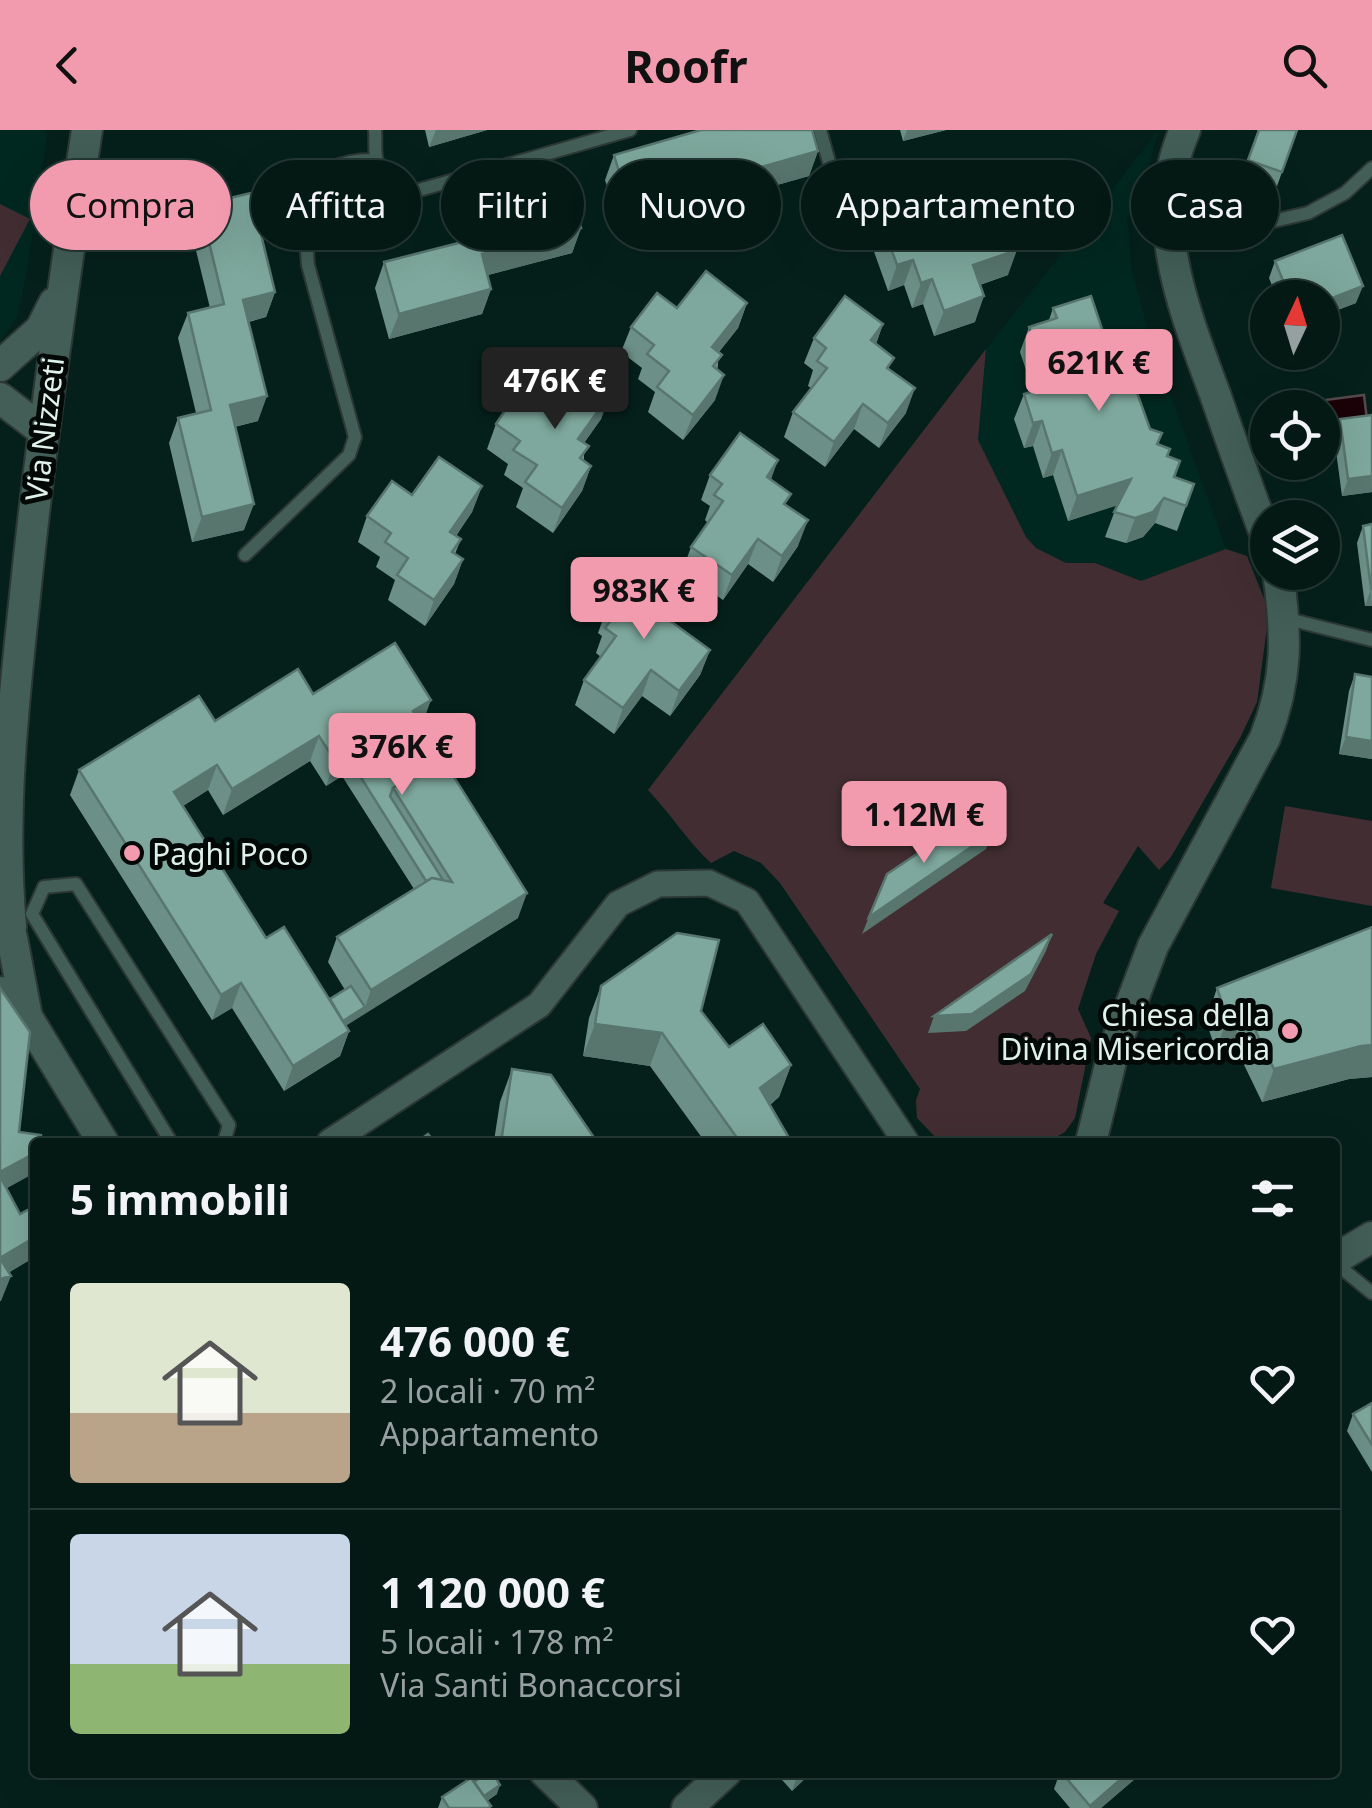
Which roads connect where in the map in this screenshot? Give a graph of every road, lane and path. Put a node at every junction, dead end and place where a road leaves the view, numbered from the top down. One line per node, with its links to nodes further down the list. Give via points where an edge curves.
1 (87, 130): 14 (street, Via Nizzeti)
2 (375, 130): 6 (lane)
3 (630, 130): 10 (lane)
4 (820, 130): 7 (lane)
5 (1184, 130): 8 (street)
6 (376, 160)
7 (828, 160)
8 (1176, 160)
9 (1372, 168): 11 (lane, via 1345,193)
10 (421, 189)
11 (1279, 220)
12 (308, 250): 19 (lane, via 355,437 349,456)
13 (1171, 250): 18 (street, via 1175,279)
14 (62, 287): 15 (street, via 41,329); 17 (street, Via Nizzeti)
15 (0, 366)
16 (0, 398): 17 (street)
17 (42, 430): 23 (street, Via Nizzeti)
18 (1253, 500)
19 (244, 555)
20 (1280, 590): 21 (street)
21 (1284, 618): 22 (lane); 34 (street, via 1280,702 1153,946 1114,1049)
22 (1372, 640)
23 (9, 664): 24 (street, Via Nizzeti)
24 (10, 729): 25 (street); 26 (street)
25 (0, 770)
26 (6, 935): 28 (street)
27 (0, 992): 28 (street)
28 (27, 1017): 29 (street)
29 (101, 1138)
30 (169, 1138): 31 (lane, via 32,914 44,886 76,884 229,1125)
31 (225, 1138)
32 (336, 1138): 33 (street, via 539,1005 618,904 658,884 709,882 747,901)
33 (903, 1138)
34 (1092, 1138)
35 (1372, 1237): 36 (street)
36 (1340, 1258)
37 (1340, 1265): 38 (lane)
38 (1372, 1294)
39 (551, 1778): 41 (street)
40 (720, 1778): 42 (street)
41 (582, 1808)
42 (688, 1808)

